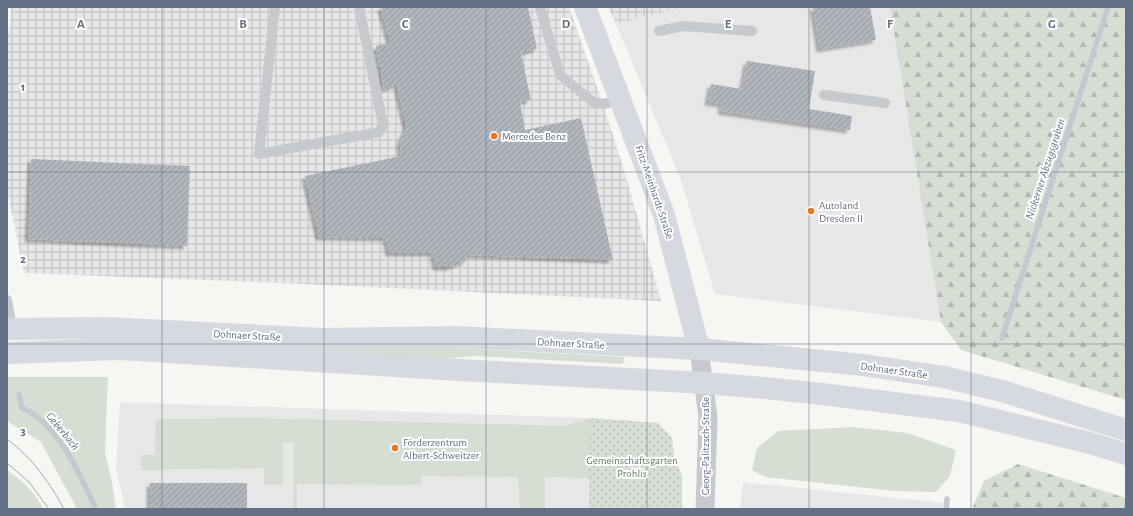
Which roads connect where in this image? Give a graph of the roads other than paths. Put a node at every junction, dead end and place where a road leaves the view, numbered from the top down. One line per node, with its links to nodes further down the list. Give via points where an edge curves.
1 (275, 7): 2 (lane, via 259,154 379,132 383,125)
2 (359, 7)
3 (540, 7): 8 (lane, via 560,75 592,102 603,104)
4 (585, 7): 8 (main road, Fritz-Meinhardt-Straße)
5 (659, 31): 6 (lane, via 683,26)
6 (752, 31)
7 (824, 95): 9 (lane)
8 (622, 100): 12 (main road, Fritz-Meinhardt-Straße, via 664,214)
9 (886, 103)
10 (7, 300): 11 (lane)
11 (11, 329): 12 (main road, Dohnaer Straße, via 106,328 323,339 455,337)
12 (699, 349): 14 (street, Fritz-Meinhardt-Straße); 15 (main road, Dohnaer Straße, via 863,365 944,377 1002,391)
13 (7, 353): 14 (main road, Dohnaer Straße, via 120,349)
14 (705, 383): 16 (main road, Dohnaer Straße, via 958,411); 17 (street, Georg-Palitzsch-Straße, via 708,422)
15 (1126, 430)
16 (1126, 454)
17 (705, 509)

